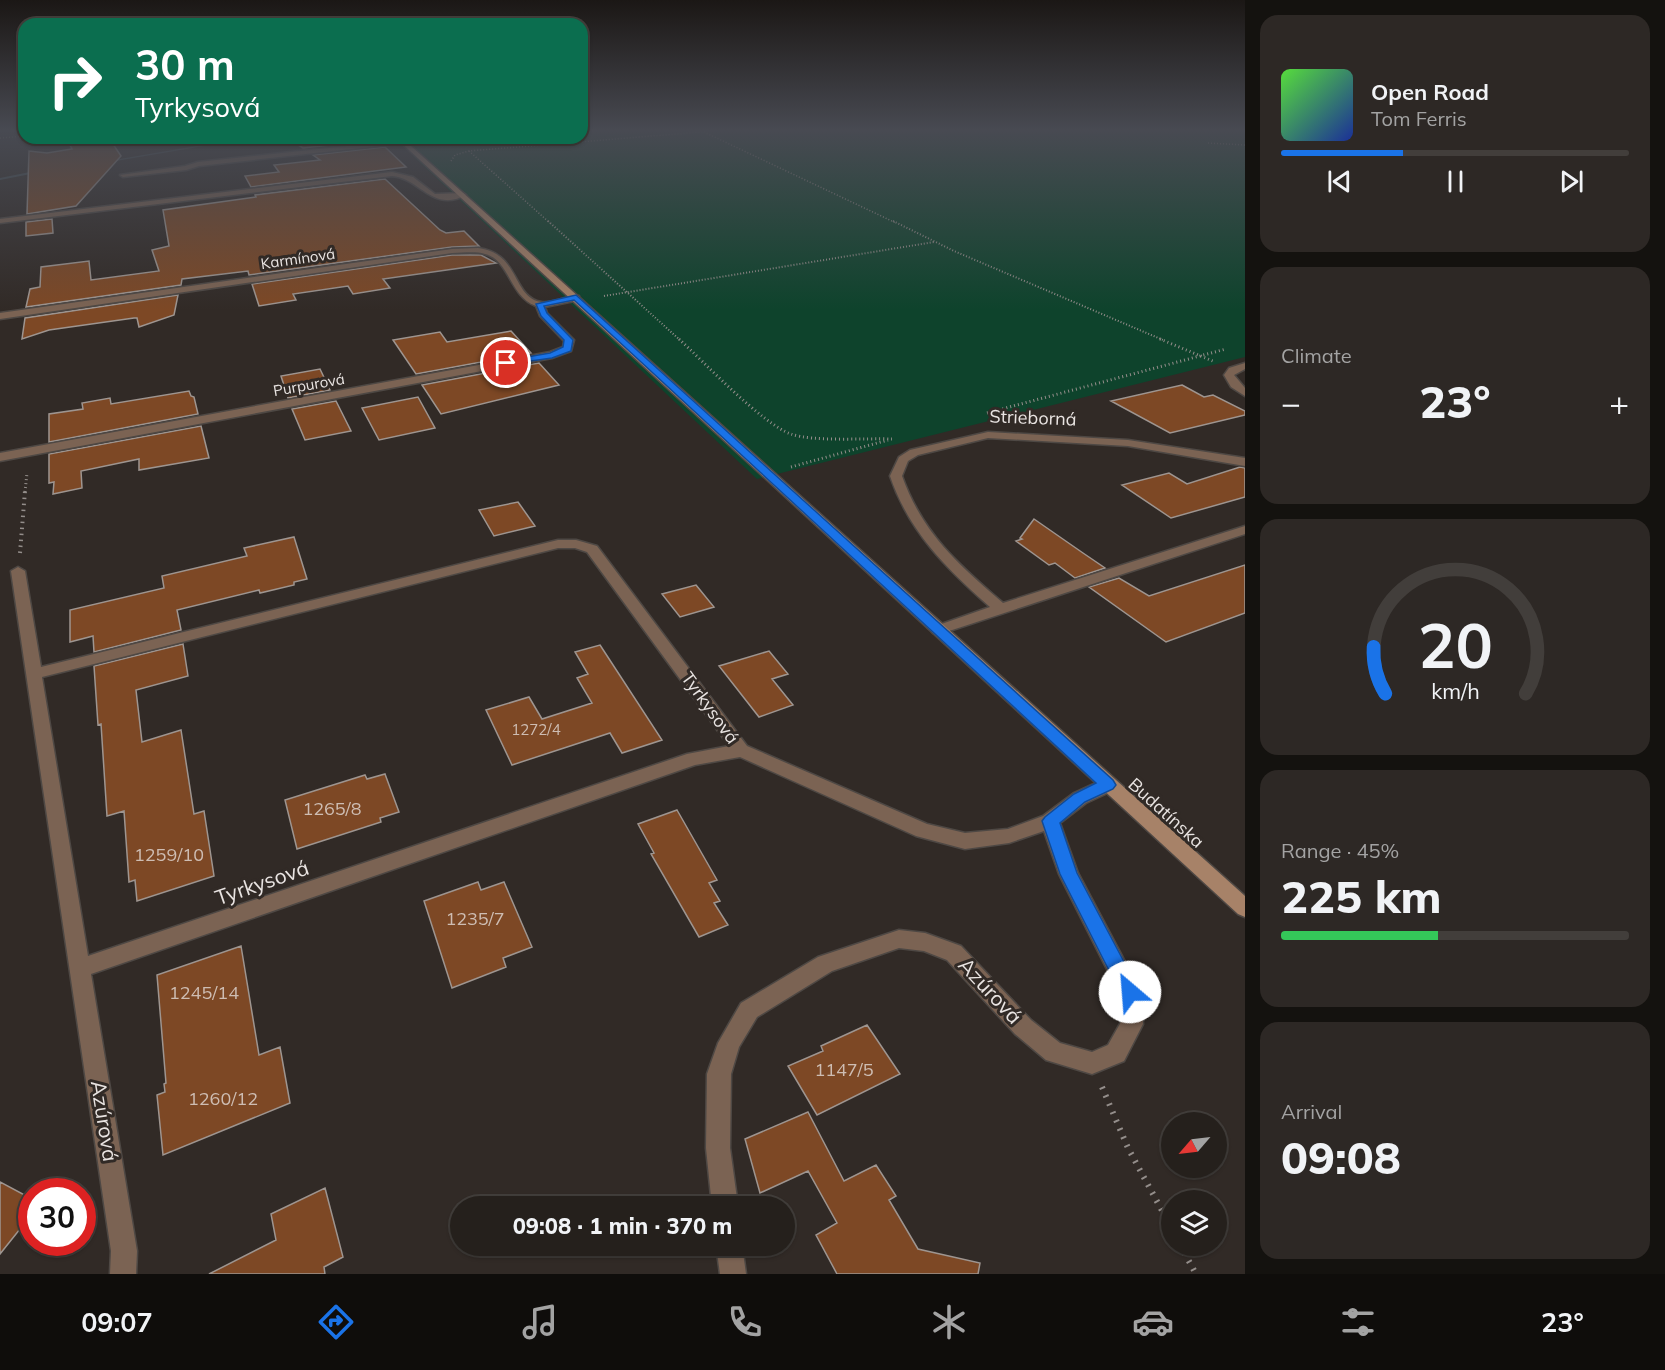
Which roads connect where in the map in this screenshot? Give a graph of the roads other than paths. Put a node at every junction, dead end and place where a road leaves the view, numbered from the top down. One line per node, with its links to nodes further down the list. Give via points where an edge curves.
1 (255, 190): 5 (street)
2 (425, 190): 4 (street, via 436,196)
3 (458, 190): 4 (street, Budatínska)
4 (463, 195): 6 (street, Budatínska)
5 (0, 221)
6 (577, 299): 7 (street); 16 (street, Budatínska)
7 (540, 304): 8 (street, Karmínová, via 521,295 501,260 493,254 469,250); 11 (street, Purpurová, via 543,314 569,340 568,349)
8 (0, 316)
9 (1245, 366): 10 (street, via 1233,369 1229,375)
10 (1245, 393)
11 (0, 457)
12 (1245, 462): 15 (street, Strieborná, via 1128,443 1006,435 973,437 914,452 903,459 896,476 903,500 925,535 951,565)
13 (1245, 530): 15 (street)
14 (18, 571): 17 (street)
15 (1000, 608): 16 (street)
16 (938, 630): 19 (street, Budatínska)
17 (34, 674): 18 (street, Tyrkysová, via 558,544 576,544 592,549); 22 (street)
18 (741, 750): 20 (street, Tyrkysová, via 922,831 965,841 1009,836); 22 (street, Tyrkysová, via 693,759)
19 (1108, 785): 20 (street, Tyrkysová, via 1080,798); 21 (street, Budatínska)
20 (1050, 821): 23 (street, Azúrová, via 1069,874 1130,992 1132,1024 1116,1053 1092,1063 1054,1052 1023,1027 954,952 925,942 899,939 825,964 749,1010 729,1043 718,1074 718,1148)
21 (1245, 908)
22 (81, 968): 25 (street, Azúrová, via 124,1251)
23 (724, 1196)
24 (731, 1256): 26 (street)
25 (123, 1274)
26 (733, 1274)

